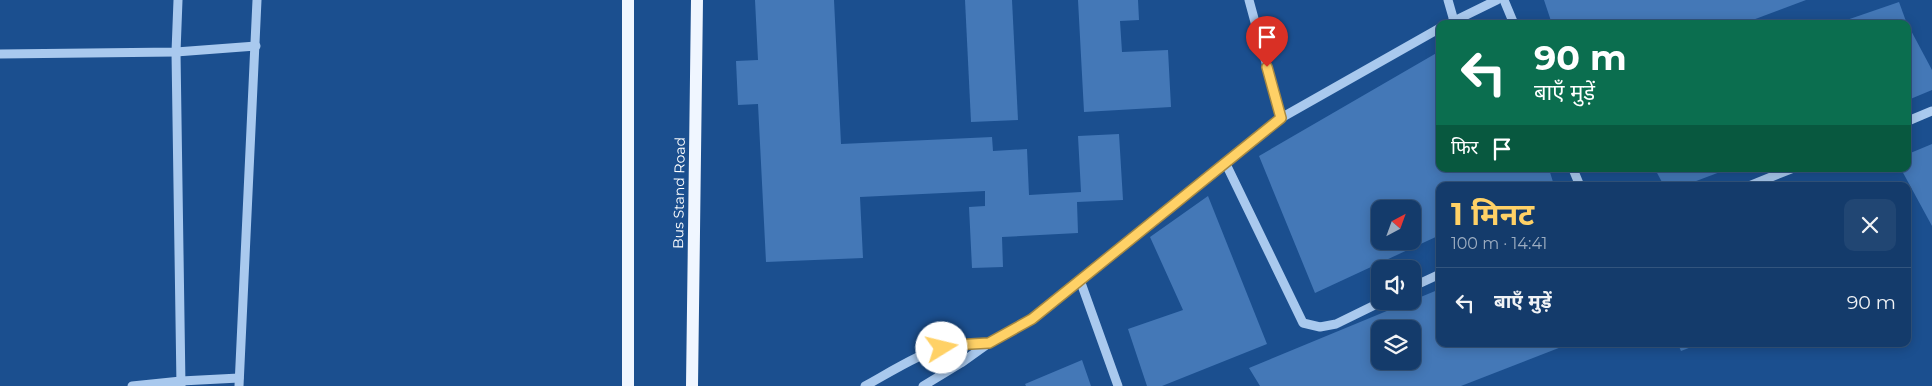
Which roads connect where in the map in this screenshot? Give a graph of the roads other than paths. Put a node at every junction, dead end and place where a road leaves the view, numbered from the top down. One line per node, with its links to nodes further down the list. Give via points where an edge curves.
1 (178, 0): 14 (street)
2 (257, 0): 13 (street)
3 (628, 0): 30 (main road)
4 (697, 0): 31 (main road, Bus Stand Road)
5 (1249, 0): 17 (street)
6 (1448, 0): 9 (street)
7 (1497, 0): 10 (street)
8 (1504, 0): 11 (street)
9 (1451, 20)
10 (1455, 20)
11 (1512, 20)
12 (1436, 30): 17 (street)
13 (256, 46): 14 (street); 27 (street)
14 (176, 52): 15 (street); 28 (street)
15 (0, 54)
16 (1932, 110): 18 (street)
17 (1281, 118): 19 (street)
18 (1911, 120)
19 (1225, 162): 23 (street); 25 (street, via 1303,323 1320,327 1336,324)
20 (1784, 172): 21 (street)
21 (1759, 182)
22 (1436, 276): 24 (street)
23 (1080, 280): 26 (street, via 1032,319); 34 (street)
24 (1421, 283)
25 (1371, 307)
26 (989, 343): 32 (street, via 942,348); 33 (street)
27 (239, 382): 28 (street)
28 (181, 384): 29 (street)
29 (132, 386)
30 (628, 386)
31 (692, 386)
32 (865, 386)
33 (923, 386)
34 (1118, 386)

